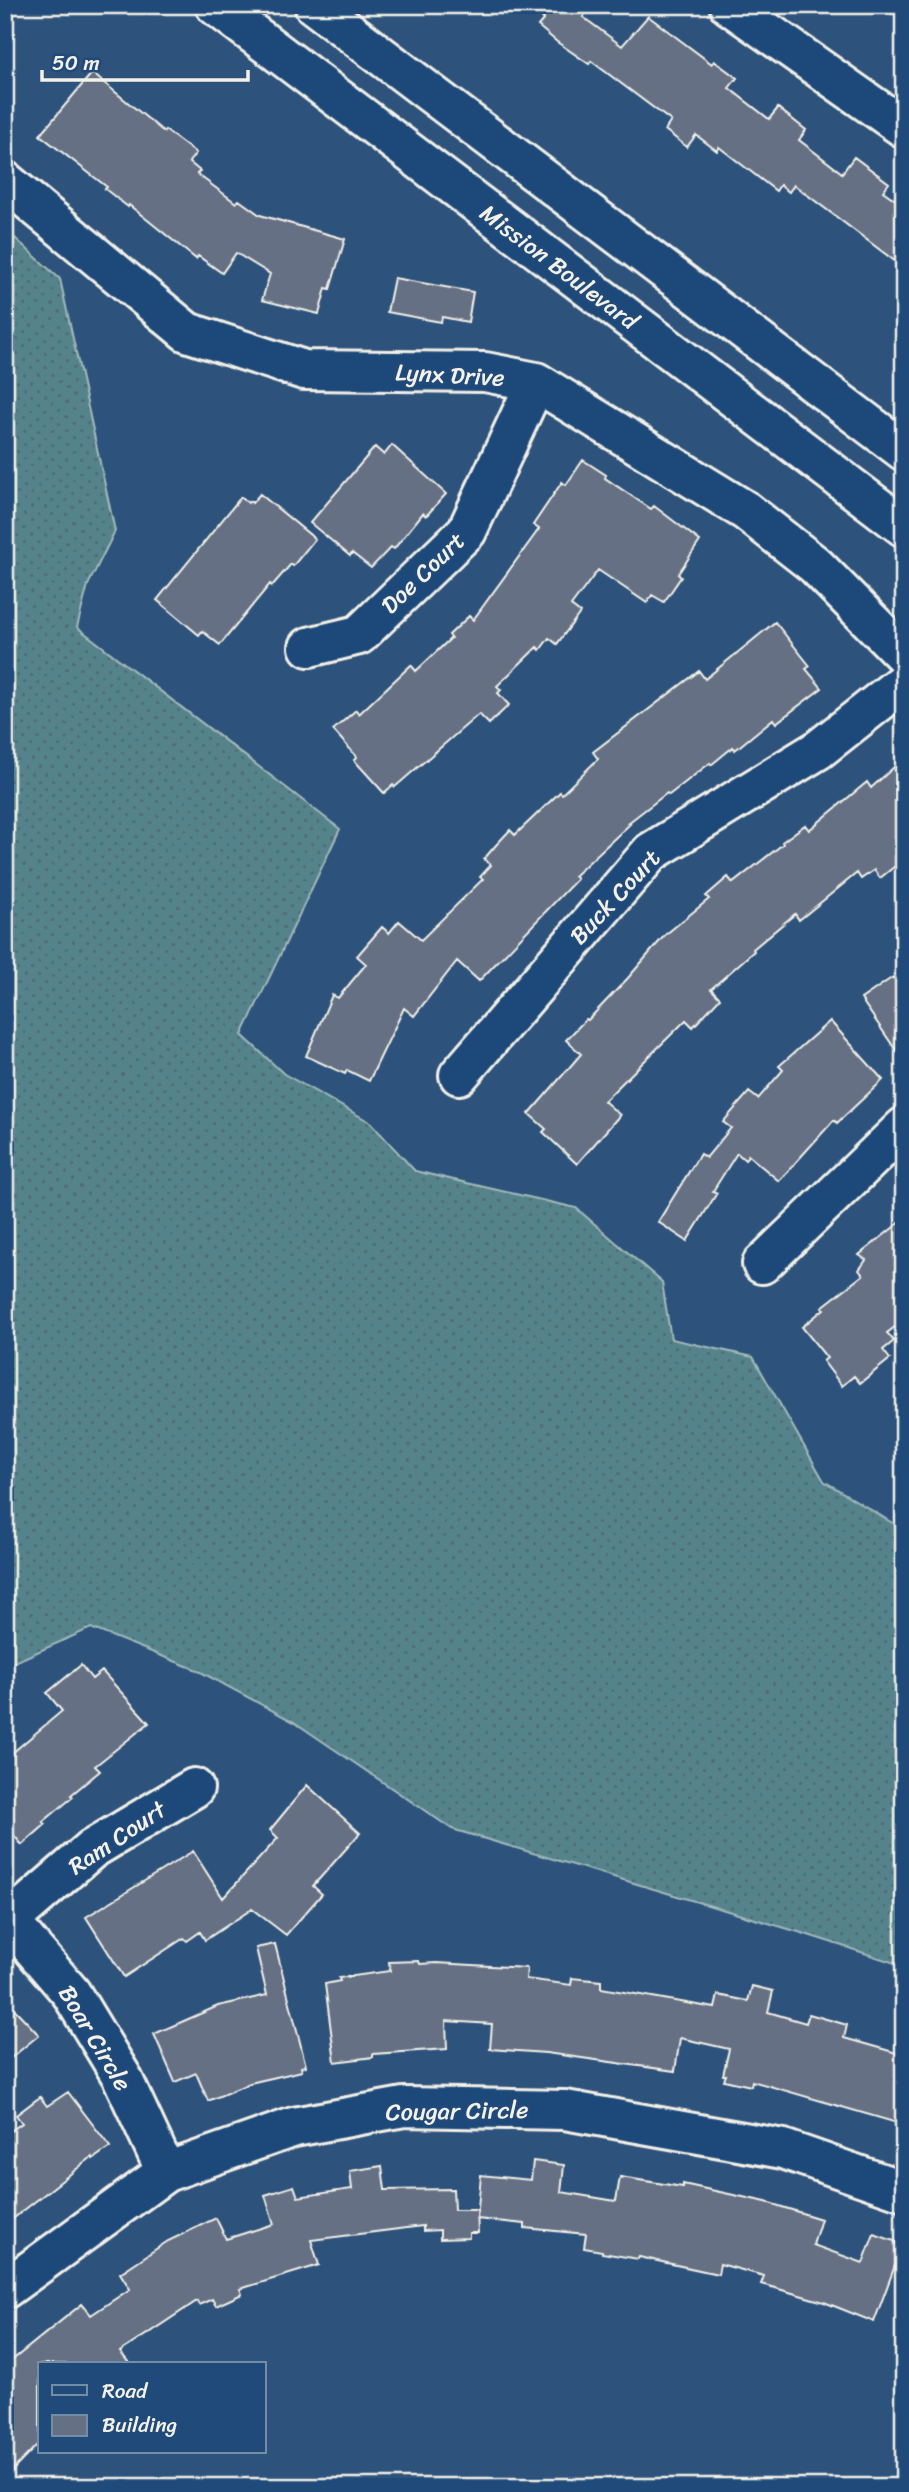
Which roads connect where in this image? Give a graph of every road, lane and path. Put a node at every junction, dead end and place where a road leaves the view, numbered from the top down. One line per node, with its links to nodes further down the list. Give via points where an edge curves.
1 (215, 5): 8 (street, Mission Boulevard)
2 (314, 5): 7 (street)
3 (729, 5): 4 (street)
4 (904, 128)
5 (5, 181): 6 (street, Lynx Drive, via 187,332 303,370 485,372)
6 (536, 382): 9 (street, Doe Court, via 467,531 359,635); 10 (street, Lynx Drive, via 746,511 815,565)
7 (904, 451)
8 (904, 527)
9 (309, 648)
10 (904, 655)
11 (904, 682): 12 (street, Buck Court, via 818,750 651,852)
12 (459, 1074)
13 (904, 1127): 14 (street)
14 (762, 1264)
15 (194, 1788): 16 (street, Ram Court, via 92,1849)
16 (8, 1918): 17 (street, Boar Circle, via 71,1993 122,2077)
17 (166, 2172): 18 (street, Cougar Circle, via 294,2127 404,2107 565,2110 783,2149); 19 (street, Cougar Circle)
18 (904, 2192)
19 (5, 2289)

